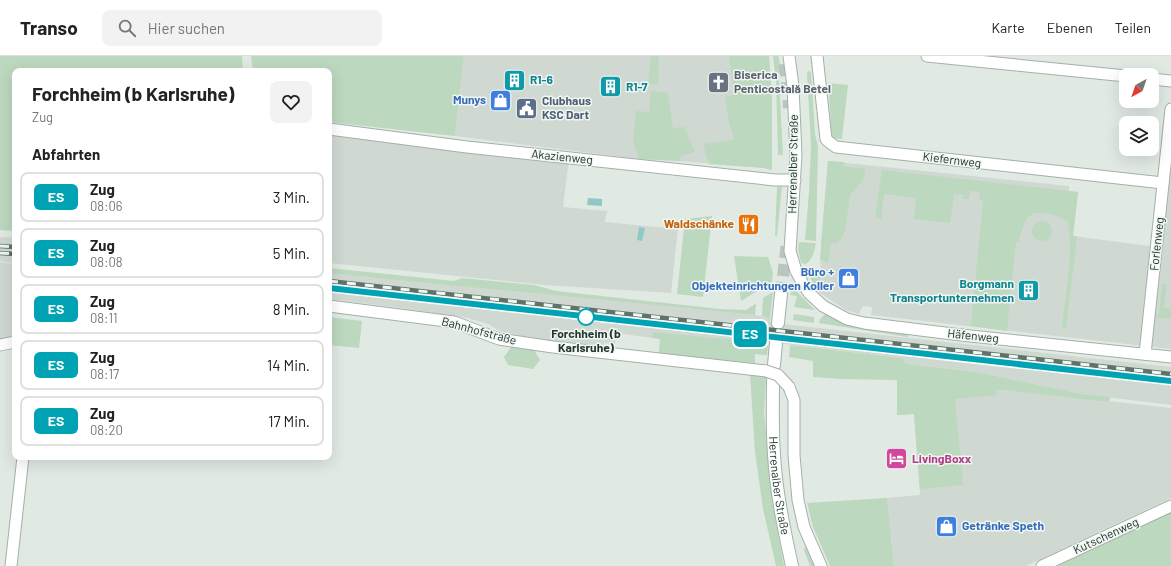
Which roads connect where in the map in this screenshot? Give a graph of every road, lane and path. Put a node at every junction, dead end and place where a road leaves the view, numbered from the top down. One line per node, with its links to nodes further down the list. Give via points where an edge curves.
1 (789, 56): 9 (street, Herrenalber Straße, via 796,155)
2 (817, 56): 10 (street, Kiefernweg, via 826,139 836,146)
3 (927, 56): 4 (street)
4 (1119, 75)
5 (1159, 80): 6 (street)
6 (1171, 81)
7 (1171, 109): 10 (street, Forlenweg)
8 (332, 129): 9 (street, Akazienweg, via 467,147)
9 (794, 180): 11 (street, Herrenalber Straße, via 790,251)
10 (1163, 184): 18 (street, Forlenweg)
11 (796, 271): 18 (street, Häfenweg, via 808,293 823,306 847,319 953,334)
12 (781, 294): 14 (main road)
13 (332, 306): 20 (street, Bahnhofstraße, via 454,322 499,338 553,347)
14 (778, 323)
15 (12, 343): 17 (street)
16 (776, 343): 20 (main road, Herrenalber Straße)
17 (0, 345)
18 (1145, 354): 19 (street, Häfenweg)
19 (1171, 357)
20 (771, 372): 21 (street, Bahnhofstraße, bridge); 25 (main road, Herrenalber Straße, via 774,454)
21 (789, 386): 26 (street, Herrenalber Straße, via 794,400 794,455 798,500 804,527)
22 (23, 460): 24 (street)
23 (1171, 506): 27 (street, Kutschenweg)
24 (11, 566)
25 (792, 566)
26 (822, 566)
27 (1042, 566)

